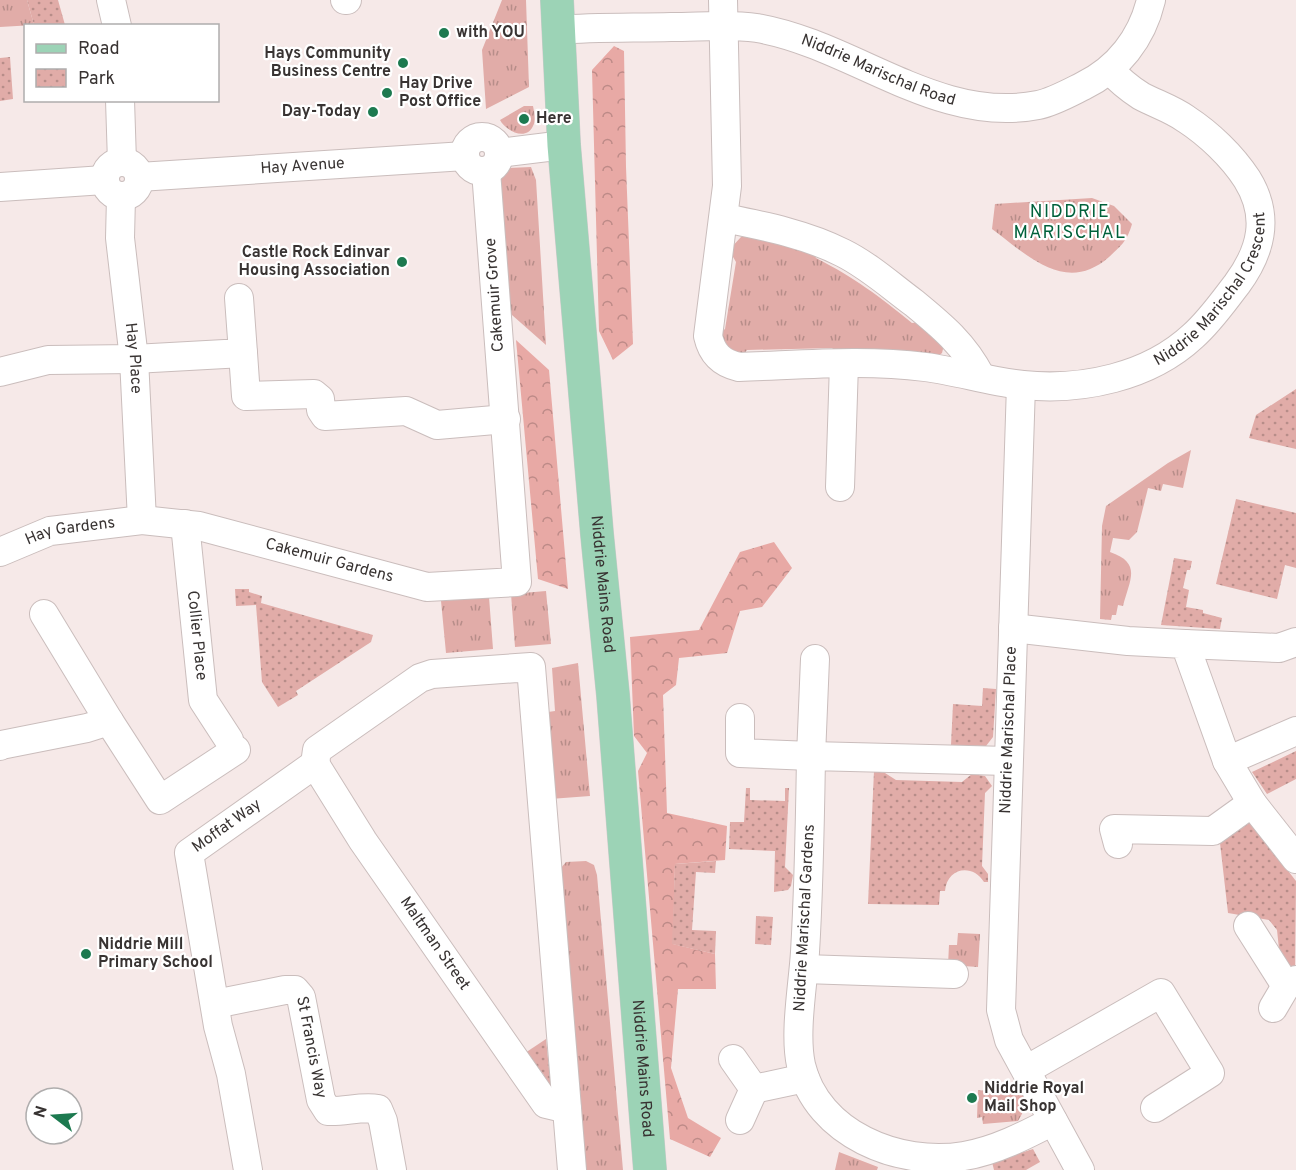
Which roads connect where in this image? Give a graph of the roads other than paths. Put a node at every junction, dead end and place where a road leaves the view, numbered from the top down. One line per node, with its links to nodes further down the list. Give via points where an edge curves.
1 (1151, 0): 4 (street, Niddrie Marischal Road, via 1140,30)
2 (722, 13): 3 (street, Niddrie Marischal Road); 4 (street, Niddrie Marischal Road, via 756,28 810,43 937,96 986,108 1040,105); 10 (street, Niddrie Marischal Crescent, via 727,154)
3 (558, 15): 6 (main road, Niddrie Mains Road)
4 (1110, 70): 17 (street, Niddrie Marischal Crescent, via 1141,96 1187,119 1232,159 1258,198 1261,235 1240,280 1193,337 1173,351 1113,380 1054,387)
5 (120, 102): 8 (street, Hay Place)
6 (564, 145): 7 (street, Hay Avenue); 56 (main road, Niddrie Mains Road)
7 (483, 160): 8 (street, Hay Avenue); 18 (street, Cakemuir Grove)
8 (121, 179): 9 (street, Hay Avenue); 13 (street, Hay Place, via 120,238)
9 (0, 187)
10 (724, 218): 14 (street, Niddrie Marischal Crescent, via 708,326 715,354 739,367); 16 (street, via 817,242 867,267 941,324 971,357)
11 (239, 298): 12 (street)
12 (243, 352): 13 (street); 18 (street, via 246,396 314,394 320,399 325,416 406,411 437,425)
13 (134, 359): 15 (street, via 48,360); 20 (street, Hay Place)
14 (844, 364): 16 (street, Niddrie Marischal Crescent, via 884,363); 19 (street)
15 (0, 372)
16 (981, 377): 17 (street, Niddrie Marischal Crescent)
17 (1021, 385): 25 (street, Niddrie Marischal Place)
18 (506, 419): 23 (street, Cakemuir Grove)
19 (839, 487)
20 (142, 520): 21 (street, Cakemuir Gardens); 22 (street, Hay Gardens, via 50,531)
21 (185, 524): 23 (street, Cakemuir Gardens, via 427,587); 30 (street, Collier Place, via 202,700 232,745 160,800)
22 (0, 552)
23 (517, 582)
24 (44, 614): 30 (street, Collier Place)
25 (1013, 628): 27 (street); 34 (street, Niddrie Marischal Place)
26 (1296, 642): 27 (street, via 1279,648)
27 (1185, 644): 35 (street)
28 (815, 659): 33 (street, Niddrie Marischal Gardens)
29 (740, 718): 33 (street, via 740,753)
30 (109, 721): 32 (street)
31 (1296, 731): 35 (street)
32 (0, 746)
33 (812, 756): 34 (street); 41 (street, Niddrie Marischal Gardens)
34 (1008, 761): 46 (street, Niddrie Marischal Place, via 1001,1010 1009,1040)
35 (1227, 761): 37 (street)
36 (315, 764): 44 (street, Moffat Way, via 189,853); 50 (street, Maltman Street, via 363,841 546,1104); 50 (street, Moffat Way, via 317,750 420,678 531,667)
37 (1252, 803): 38 (street, via 1214,831 1114,829); 39 (street)
38 (1118, 844)
39 (1296, 859)
40 (1248, 926): 43 (street)
41 (804, 969): 42 (street); 47 (street, Niddrie Marischal Gardens, via 799,1053)
42 (954, 974)
43 (1285, 991)
44 (215, 1004): 53 (street, Moffat Way); 54 (street, St Francis Way, via 295,990 301,997 321,1100 328,1111 365,1106 378,1109)
45 (733, 1059): 48 (street)
46 (1026, 1070): 49 (street, via 1161,993 1210,1073); 52 (street, Niddrie Marischal Place)
47 (805, 1078): 48 (street); 52 (street, Niddrie Marischal Gardens, via 818,1103 844,1129 872,1144 927,1158 965,1156)
48 (754, 1089): 51 (street)
49 (1155, 1108)
50 (567, 1109): 55 (street)
51 (740, 1120)
52 (1053, 1121): 57 (street, Niddrie Marischal Place)
53 (248, 1170)
54 (392, 1170)
55 (572, 1170)
56 (650, 1170)
57 (1080, 1170)

